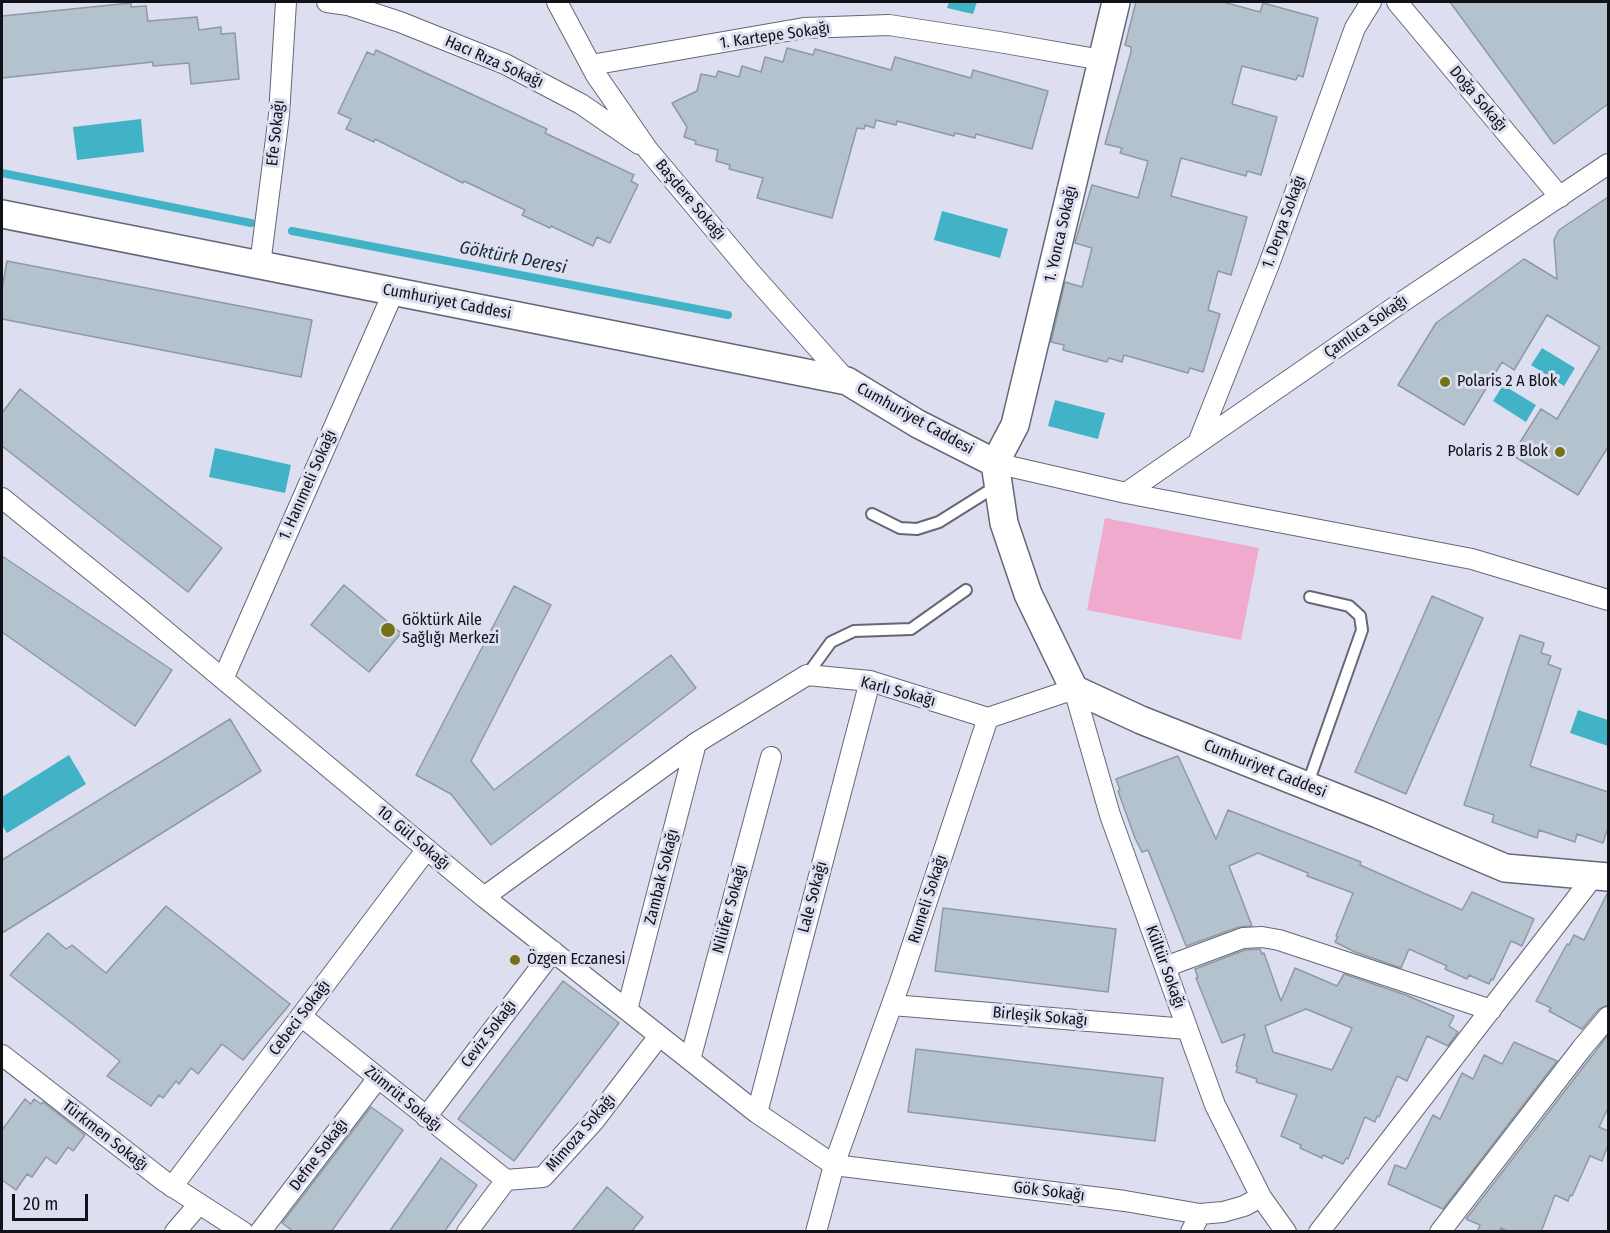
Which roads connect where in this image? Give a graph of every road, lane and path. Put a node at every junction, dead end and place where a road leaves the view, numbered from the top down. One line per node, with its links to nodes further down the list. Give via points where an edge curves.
1 (286, 2): 13 (street, Efe Sokağı, via 279,115)
2 (327, 2): 9 (street, Hacı Rıza Sokağı, via 400,22 505,64 582,104)
3 (558, 2): 8 (street, Başdere Sokağı)
4 (1116, 2): 7 (main road, 1. Yonca Sokağı)
5 (1371, 2): 16 (street, 1. Derya Sokağı, via 1355,28 1268,267)
6 (1397, 2): 11 (street, Doğa Sokağı)
7 (1102, 60): 8 (street, 1. Kartepe Sokağı, via 889,25 804,28); 17 (main road, 1. Yonca Sokağı, via 1015,424)
8 (591, 65): 9 (street, Başdere Sokağı)
9 (648, 150): 15 (street, Başdere Sokağı)
10 (1608, 164): 11 (street, Çamlıca Sokağı)
11 (1560, 197): 16 (street, Çamlıca Sokağı)
12 (2, 214): 13 (main road, Cumhuriyet Caddesi)
13 (260, 265): 14 (main road, Cumhuriyet Caddesi)
14 (394, 291): 15 (main road, Cumhuriyet Caddesi); 25 (street, 1. Hanımeli Sokağı)
15 (847, 381): 17 (main road, Cumhuriyet Caddesi)
16 (1198, 443): 18 (street, Çamlıca Sokağı)
17 (997, 474): 18 (street); 20 (lane, via 939,522 917,529 900,528); 27 (main road, via 1004,523 1028,594)
18 (1126, 493): 23 (street, via 1472,559)
19 (2, 498): 25 (street, 10. Gül Sokağı)
20 (872, 514)
21 (966, 590): 24 (lane, via 911,629 854,631 831,642)
22 (1310, 597): 31 (lane, via 1349,606 1360,616 1362,630)
23 (1608, 600)
24 (807, 675): 26 (street, Karlı Sokağı); 29 (street)
25 (223, 679): 32 (street, 10. Gül Sokağı)
26 (870, 681): 28 (street, Karlı Sokağı); 47 (street, Lale Sokağı)
27 (1074, 689): 28 (street); 31 (main road, Cumhuriyet Caddesi); 36 (street, Kültür Sokağı, via 1110,815)
28 (988, 718): 37 (street, Rumeli Sokağı)
29 (696, 743): 34 (street); 38 (street, Zambak Sokağı)
30 (771, 757): 45 (street, Nilüfer Sokağı)
31 (1307, 786): 33 (main road, Cumhuriyet Caddesi, via 1505,868)
32 (427, 849): 34 (street, 10. Gül Sokağı); 40 (street, Cebeci Sokağı)
33 (1601, 877): 39 (street)
34 (484, 897): 35 (street, 10. Gül Sokağı)
35 (552, 951): 38 (street, 10. Gül Sokağı); 48 (street, Ceviz Sokağı)
36 (1165, 967): 39 (street, via 1243,939 1262,937); 42 (street, Kültür Sokağı)
37 (892, 1005): 42 (street, Birleşik Sokağı); 49 (street, Rumeli Sokağı)
38 (627, 1010): 43 (street, 10. Gül Sokağı)
39 (1491, 1010): 61 (street)
40 (301, 1016): 46 (street, Zümrüt Sokağı); 51 (street, Cebeci Sokağı)
41 (1608, 1017): 62 (street)
42 (1188, 1029): 52 (street, Kültür Sokağı, via 1215,1105)
43 (659, 1036): 45 (street, 10. Gül Sokağı); 50 (street, Mimoza Sokağı, via 594,1121 543,1177)
44 (2, 1055): 51 (street, Türkmen Sokağı)
45 (690, 1060): 47 (street, 10. Gül Sokağı)
46 (378, 1078): 48 (street, Zümrüt Sokağı); 57 (street, Defne Sokağı)
47 (757, 1113): 49 (street, 10. Gül Sokağı)
48 (426, 1117): 50 (street, Zümrüt Sokağı)
49 (834, 1165): 54 (street, Gök Sokağı, via 1125,1201); 59 (street, Rumeli Sokağı)
50 (506, 1180): 58 (street)
51 (172, 1187): 53 (street, Türkmen Sokağı)
52 (1261, 1197): 54 (street, Gök Sokağı); 60 (street, Kültür Sokağı)
53 (199, 1204): 55 (street); 56 (street, Türkmen Sokağı)
54 (1195, 1223)
55 (175, 1232)
56 (243, 1232)
57 (260, 1232)
58 (467, 1232)
59 (816, 1232)
60 (1286, 1232)
61 (1319, 1232)
62 (1440, 1232)

